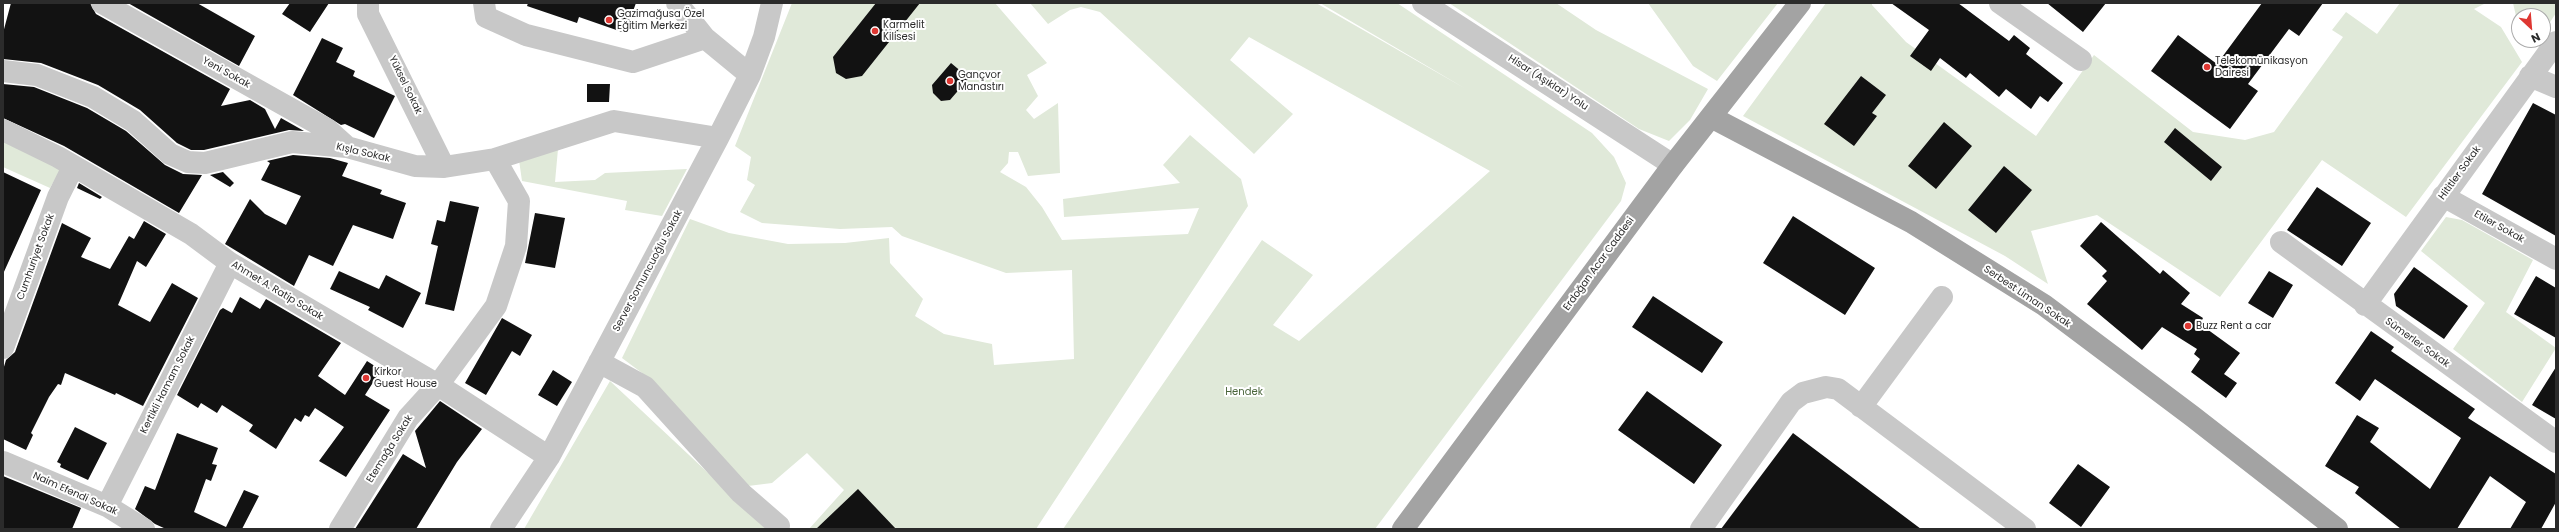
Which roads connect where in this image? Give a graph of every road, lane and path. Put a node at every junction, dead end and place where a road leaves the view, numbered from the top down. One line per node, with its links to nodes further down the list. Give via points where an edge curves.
1 (102, 3): 19 (street, Yeni Sokak, via 327,129)
2 (368, 3): 23 (street, Yüksel Sokak, via 368,14)
3 (484, 3): 9 (street, via 486,17 526,35 633,62)
4 (677, 3): 9 (street)
5 (772, 3): 13 (street, Server Somuncuoğlu Sokak, via 764,37)
6 (1423, 3): 21 (street, Hisar (Aşıklar) Yolu)
7 (1800, 3): 16 (main road, Erdoğan Acar Caddesi)
8 (2000, 3): 11 (street)
9 (705, 38): 13 (street)
10 (2556, 42): 14 (street, Hititler Sokak)
11 (2081, 60)
12 (3, 70): 19 (street, Kışla Sokak, via 37,75 94,97 133,121 170,154 188,162 205,163 292,142)
13 (750, 75): 18 (street, Server Somuncuoğlu Sokak)
14 (2530, 76): 15 (street); 24 (street, Hititler Sokak)
15 (2556, 88)
16 (1711, 117): 21 (main road, Erdoğan Acar Caddesi); 45 (main road, Serbest Liman Sokak, via 1911,222 2044,305)
17 (3, 130): 22 (street, Ahmet A. Ratip Sokak)
18 (718, 138): 20 (street, Kışla Sokak, via 614,121); 31 (street, Server Somuncuoğlu Sokak)
19 (347, 147): 23 (street, Kışla Sokak, via 415,166)
20 (496, 159): 23 (street, Kışla Sokak); 32 (street, Etemağa Sokak, via 519,201 516,246 496,306)
21 (1673, 165): 42 (main road, Erdoğan Acar Caddesi)
22 (73, 167): 27 (street, Ahmet A. Ratip Sokak, via 191,234); 30 (street, Cumhuriyet Sokak, via 58,197)
23 (444, 167)
24 (2443, 196): 26 (street, Etiler Sokak); 29 (street, Hititler Sokak)
25 (2280, 242): 29 (street, Sümerler Sokak)
26 (2556, 259)
27 (230, 263): 32 (street, Ahmet A. Ratip Sokak); 37 (street, Kertikli Hamam Sokak)
28 (1942, 297): 33 (street)
29 (2365, 305): 34 (street, Sümerler Sokak)
30 (3, 348)
31 (600, 362): 35 (street, Server Somuncuoğlu Sokak); 38 (street, via 645,388 740,493)
32 (438, 385): 35 (street, Ahmet A. Ratip Sokak); 40 (street, Etemağa Sokak, via 408,418)
33 (1861, 407): 43 (street, via 1838,389 1826,387 1803,393 1791,402); 44 (street)
34 (2556, 442)
35 (549, 457): 41 (street, Server Somuncuoğlu Sokak)
36 (3, 462): 37 (street, Naim Efendi Sokak)
37 (107, 506): 39 (street, Naim Efendi Sokak)
38 (779, 526)
39 (144, 529)
40 (340, 529)
41 (501, 529)
42 (1403, 529)
43 (1701, 529)
44 (2026, 529)
45 (2337, 529)

